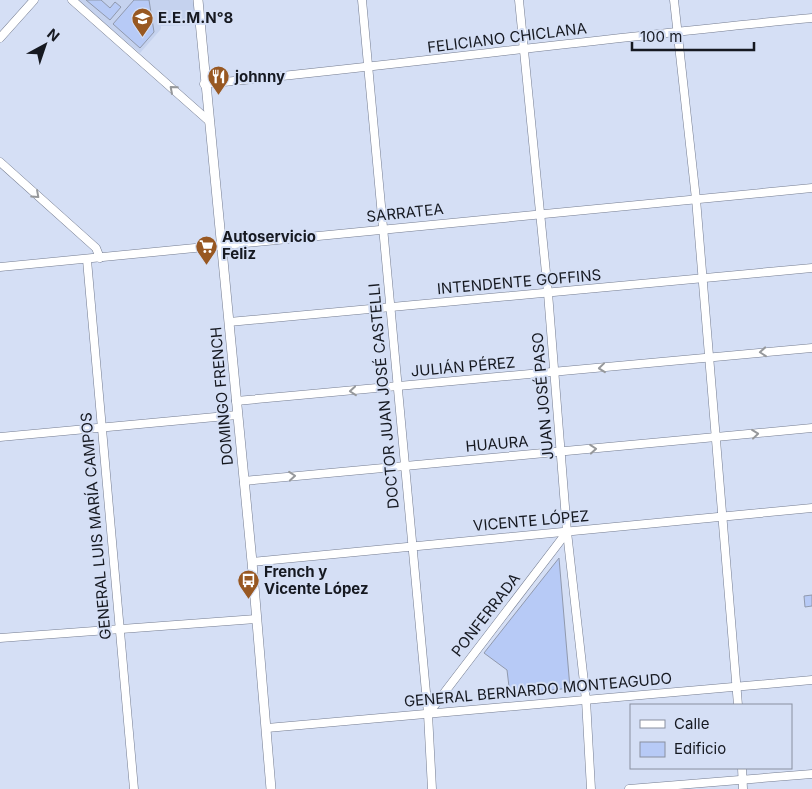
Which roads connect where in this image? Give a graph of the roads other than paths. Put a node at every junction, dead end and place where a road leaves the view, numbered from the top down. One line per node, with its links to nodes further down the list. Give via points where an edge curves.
1 (34, 0): 9 (street)
2 (72, 0): 13 (street, one-way to 2)
3 (198, 0): 12 (street, DOMINGO FRENCH)
4 (362, 0): 11 (street, DOCTOR JUAN JOSÉ CASTELLI)
5 (519, 0): 10 (street, JUAN JOSÉ PASO)
6 (674, 0): 8 (street)
7 (812, 18): 8 (street, FELICIANO CHICLANA)
8 (677, 31): 10 (street, FELICIANO CHICLANA); 16 (street)
9 (0, 38)
10 (524, 50): 11 (street, FELICIANO CHICLANA); 17 (street, JUAN JOSÉ PASO)
11 (367, 68): 12 (street, FELICIANO CHICLANA); 18 (street, DOCTOR JUAN JOSÉ CASTELLI)
12 (204, 84): 13 (street, DOMINGO FRENCH)
13 (210, 122): 19 (street, DOMINGO FRENCH)
14 (0, 162): 20 (street, one-way to 20, via 96,248)
15 (812, 188): 16 (street, SARRATEA)
16 (696, 199): 17 (street, SARRATEA); 24 (street)
17 (540, 213): 18 (street, SARRATEA); 25 (street, JUAN JOSÉ PASO)
18 (384, 228): 19 (street, SARRATEA); 26 (street, DOCTOR JUAN JOSÉ CASTELLI)
19 (222, 246): 20 (street, SARRATEA); 27 (street, DOMINGO FRENCH)
20 (100, 258): 21 (street, SARRATEA)
21 (87, 260): 22 (street, SARRATEA); 35 (street, GENERAL LUIS MARÍA CAMPOS)
22 (0, 267)
23 (812, 268): 24 (street, INTENDENTE GOFFINS)
24 (703, 279): 25 (street, INTENDENTE GOFFINS); 29 (street)
25 (548, 293): 26 (street, INTENDENTE GOFFINS); 30 (street, JUAN JOSÉ PASO)
26 (390, 307): 27 (street, INTENDENTE GOFFINS); 31 (street, DOCTOR JUAN JOSÉ CASTELLI)
27 (229, 322): 32 (street, DOMINGO FRENCH)
28 (812, 348): 29 (street, JULIÁN PÉREZ, one-way to 29)
29 (708, 357): 30 (street, JULIÁN PÉREZ, one-way to 30); 37 (street)
30 (554, 372): 31 (street, JULIÁN PÉREZ); 38 (street, JUAN JOSÉ PASO)
31 (397, 387): 32 (street, JULIÁN PÉREZ, one-way to 32); 39 (street, DOCTOR JUAN JOSÉ CASTELLI)
32 (236, 401): 33 (street, DOMINGO FRENCH)
33 (237, 415): 35 (street); 40 (street, DOMINGO FRENCH)
34 (812, 428): 37 (street, HUAURA, one-way to 34)
35 (102, 429): 36 (street); 47 (street, GENERAL LUIS MARÍA CAMPOS)
36 (0, 437)
37 (716, 438): 38 (street, HUAURA, one-way to 37); 42 (street)
38 (561, 452): 39 (street, HUAURA); 43 (street, JUAN JOSÉ PASO)
39 (404, 466): 40 (street, HUAURA, one-way to 39); 44 (street, DOCTOR JUAN JOSÉ CASTELLI)
40 (244, 481): 45 (street, DOMINGO FRENCH)
41 (812, 508): 42 (street, VICENTE LÓPEZ)
42 (722, 516): 43 (street, VICENTE LÓPEZ); 50 (street)
43 (567, 532): 44 (street, VICENTE LÓPEZ); 51 (street, JUAN JOSÉ PASO); 53 (street, PONFERRADA)
44 (412, 546): 45 (street, VICENTE LÓPEZ); 53 (street, DOCTOR JUAN JOSÉ CASTELLI)
45 (252, 562): 46 (street, DOMINGO FRENCH)
46 (256, 619): 47 (street); 54 (street, DOMINGO FRENCH)
47 (119, 630): 48 (street); 58 (street, GENERAL LUIS MARÍA CAMPOS)
48 (0, 638)
49 (812, 680): 50 (street, GENERAL BERNARDO MONTEAGUDO)
50 (737, 687): 51 (street, GENERAL BERNARDO MONTEAGUDO); 52 (street)
51 (586, 700): 53 (street, GENERAL BERNARDO MONTEAGUDO); 61 (street, JUAN JOSÉ PASO)
52 (738, 704)
53 (428, 714): 54 (street, GENERAL BERNARDO MONTEAGUDO); 60 (street, DOCTOR JUAN JOSÉ CASTELLI)
54 (267, 728): 59 (street, DOMINGO FRENCH)
55 (742, 769): 57 (street)
56 (812, 774): 57 (street)
57 (743, 780): 62 (street); 63 (street)
58 (134, 789)
59 (270, 789)
60 (432, 789)
61 (591, 789)
62 (630, 789)
63 (743, 789)

